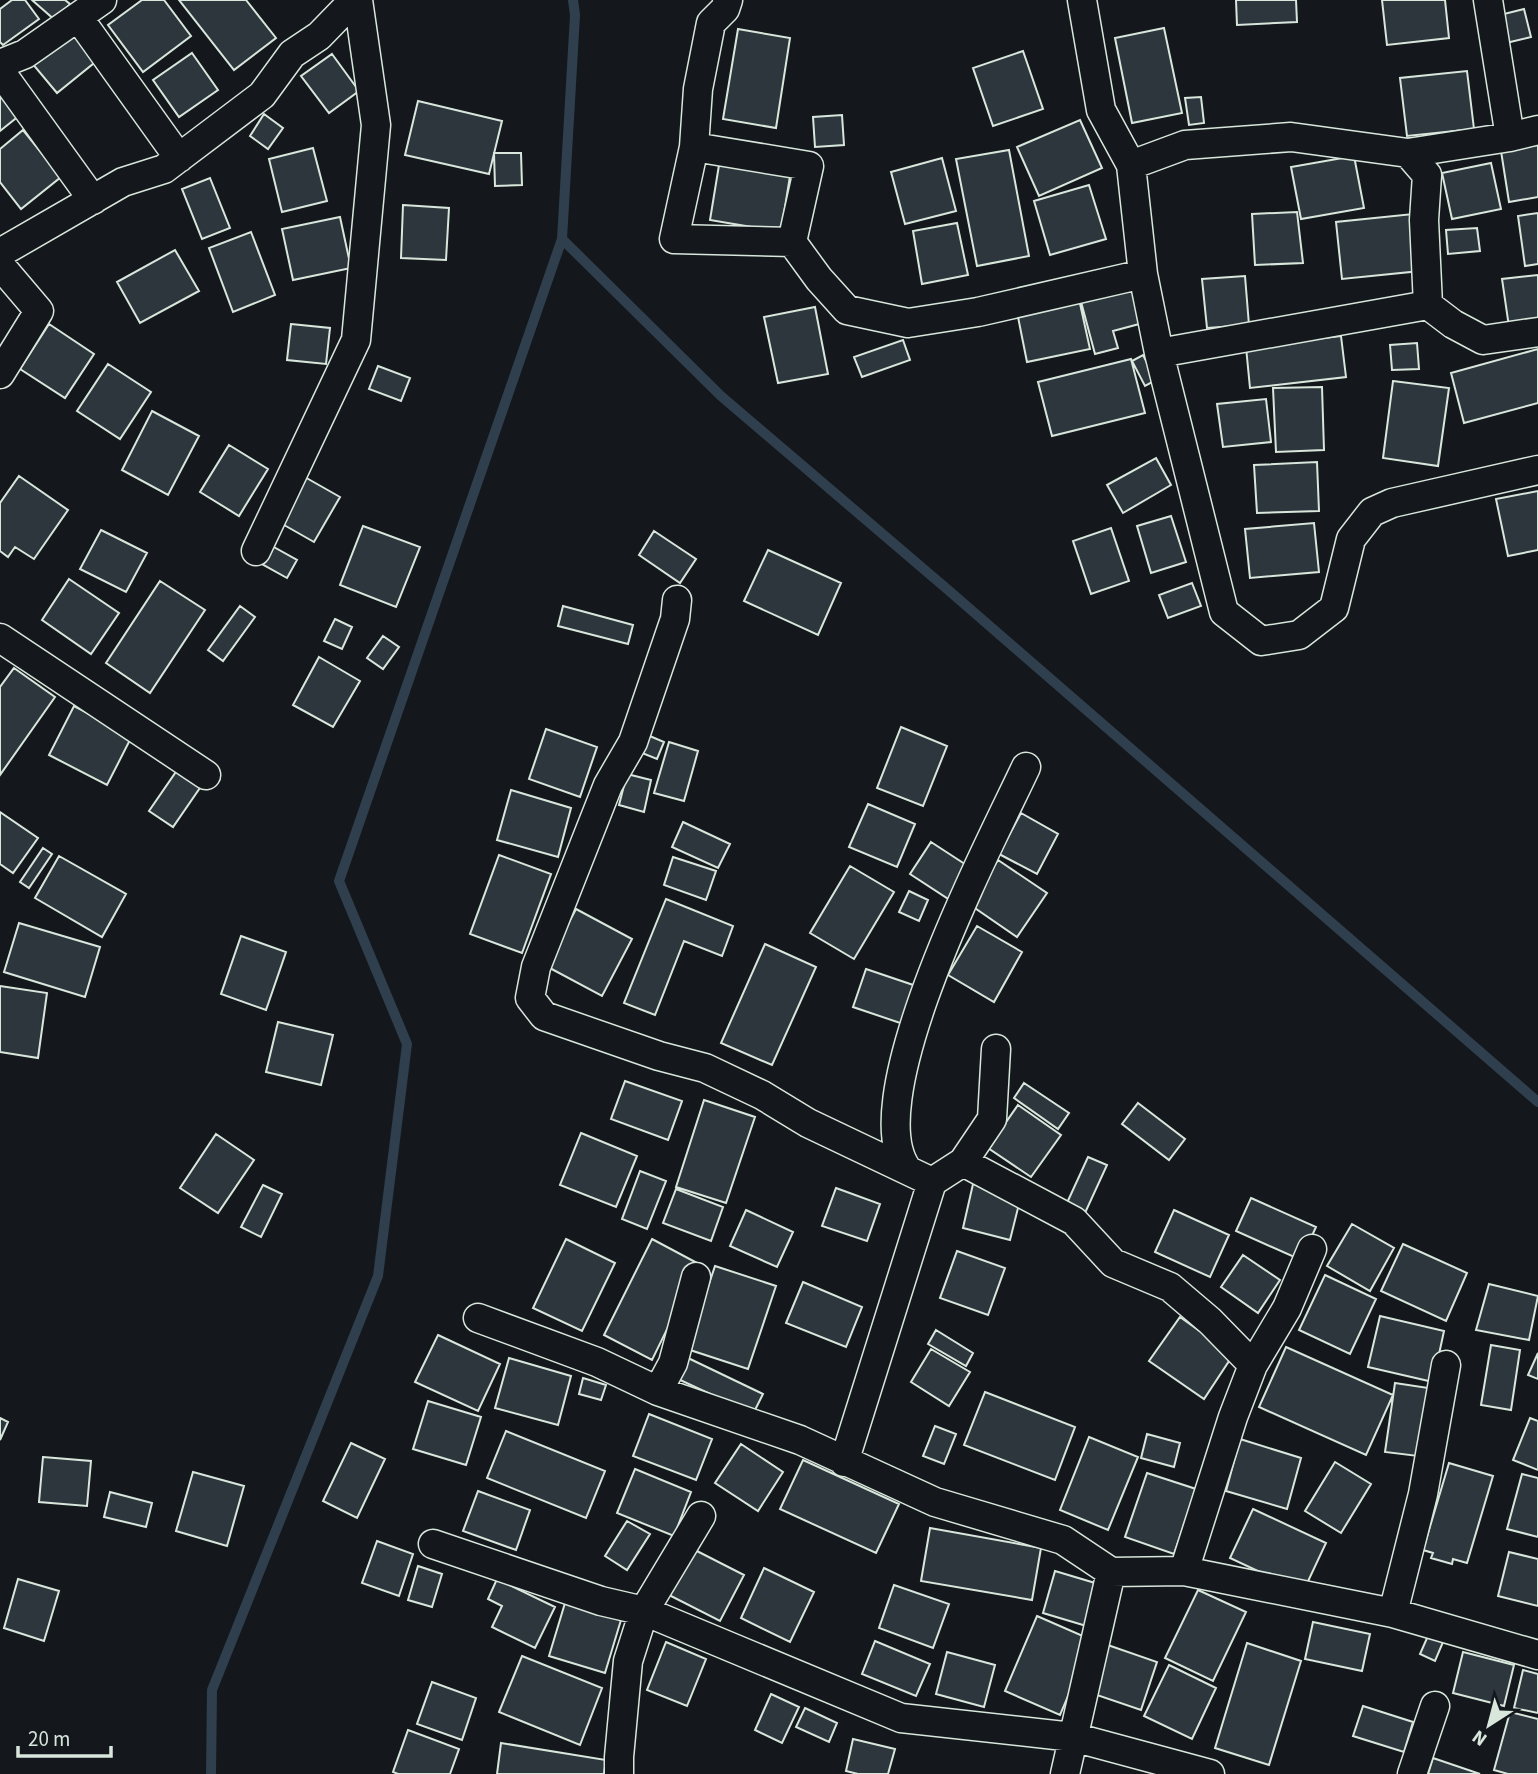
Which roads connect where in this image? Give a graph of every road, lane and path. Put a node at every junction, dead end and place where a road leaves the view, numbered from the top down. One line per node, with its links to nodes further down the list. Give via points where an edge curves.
1 (102, 0): 6 (street)
2 (356, 0): 13 (street, via 319,36 292,54 262,94); 25 (street, via 376,125 356,341)
3 (728, 0): 11 (street, via 711,23 698,89)
4 (1082, 0): 14 (street, via 1101,110)
5 (1488, 0): 10 (street)
6 (78, 17): 7 (street, via 25,54); 13 (street)
7 (0, 64)
8 (0, 71): 15 (street)
9 (1538, 130): 10 (street)
10 (1510, 137): 12 (street)
11 (694, 147): 16 (street, via 809,166); 16 (street, via 674,239)
12 (1408, 153): 14 (street, via 1291,137 1185,145); 20 (street, via 1427,175)
13 (178, 158): 15 (street, via 164,169 123,183)
14 (1131, 165): 19 (street)
15 (93, 200): 17 (street)
16 (792, 242): 19 (street, via 847,310 908,323 978,312)
17 (0, 253)
18 (0, 265): 23 (street, via 40,311)
19 (1143, 274): 22 (street)
20 (1428, 305): 21 (street, via 1483,340); 22 (street)
21 (1538, 332)
22 (1159, 353): 24 (street, via 1224,612 1261,641 1298,635 1334,608 1351,539 1371,512 1392,503)
23 (0, 374)
24 (1538, 470)
25 (256, 551)
26 (677, 600): 32 (street, via 675,619 633,742 608,785 536,967 530,998 544,1016 705,1069)
27 (0, 638): 29 (street)
28 (1026, 767): 32 (street, via 942,947 903,1065 895,1118 900,1158)
29 (206, 775)
30 (996, 1049): 31 (street, via 992,1119)
31 (963, 1162): 32 (street); 36 (street, via 1074,1221 1113,1263 1170,1287)
32 (920, 1175): 39 (street)
33 (1312, 1250): 36 (street, via 1287,1308)
34 (696, 1278): 38 (street, via 673,1363)
35 (478, 1318): 38 (street, via 597,1362)
36 (1253, 1365): 42 (street)
37 (1446, 1365): 45 (street, via 1423,1494)
38 (658, 1391): 39 (street, via 800,1440)
39 (844, 1462): 43 (street, via 935,1502 1063,1540)
40 (701, 1516): 44 (street)
41 (433, 1544): 44 (street)
42 (1184, 1570): 43 (street); 45 (street)
43 (1111, 1572): 48 (street)
44 (644, 1611): 48 (street, via 901,1718); 49 (street, via 628,1661)
45 (1393, 1613): 46 (street)
46 (1538, 1655)
47 (1435, 1706): 52 (street)
48 (1073, 1737): 50 (street); 51 (street)
49 (619, 1774)
50 (1065, 1774)
51 (1210, 1774)
52 (1412, 1774)

